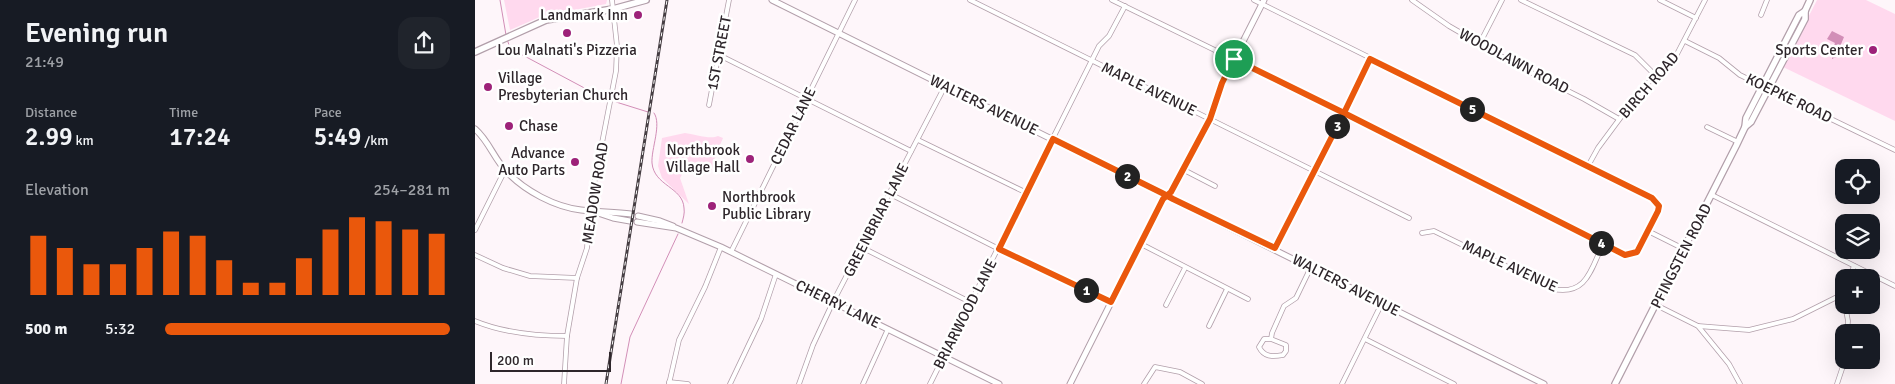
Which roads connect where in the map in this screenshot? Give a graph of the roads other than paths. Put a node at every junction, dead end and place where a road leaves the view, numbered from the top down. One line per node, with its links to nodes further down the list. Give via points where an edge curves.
1 (612, 0): 18 (street, MEADOW ROAD)
2 (646, 0): 18 (main road)
3 (729, 0): 27 (street, 1ST STREET)
4 (772, 0): 22 (street, WALTERS AVENUE)
5 (855, 0): 22 (street, CEDAR LANE)
6 (970, 0): 31 (street, MAPLE AVENUE)
7 (1113, 0): 17 (street)
8 (1254, 0): 16 (street)
9 (1412, 0): 24 (street, WOODLAWN ROAD)
10 (1502, 0): 24 (street)
11 (1521, 0): 32 (street, via 1635,55)
12 (1660, 0): 21 (street)
13 (1705, 0): 21 (street, BIRCH ROAD)
14 (1767, 0): 20 (street)
15 (1810, 0): 19 (main road, PFINGSTEN ROAD)
16 (1263, 2): 29 (street); 30 (street)
17 (1125, 6): 29 (street); 31 (street, BRIARWOOD LANE)
18 (613, 9): 25 (main road, via 546,20); 58 (street, MEADOW ROAD, via 617,46 612,94)
19 (1805, 11): 26 (main road, PFINGSTEN ROAD, via 1799,15); 28 (main road, PFINGSTEN ROAD, via 1805,19)
20 (1761, 15)
21 (1696, 18): 23 (street, BIRCH ROAD)
22 (839, 33): 33 (street, WALTERS AVENUE); 36 (street, CEDAR LANE)
23 (1685, 41): 32 (street, BIRCH ROAD, via 1671,61); 34 (street, KOEPKE ROAD)
24 (1480, 43): 40 (street, WOODLAWN ROAD)
25 (475, 52)
26 (1778, 54): 28 (main road); 34 (main road, PFINGSTEN ROAD)
27 (719, 55): 36 (street); 37 (street, 1ST STREET)
28 (1785, 57): 35 (main road, PFINGSTEN ROAD)
29 (1234, 59): 38 (street); 39 (street)
30 (1370, 59): 38 (street); 49 (street)
31 (1092, 60): 39 (street, MAPLE AVENUE); 44 (street, BRIARWOOD LANE)
32 (1655, 75): 40 (street, BIRCH ROAD)
33 (945, 86): 44 (street, WALTERS AVENUE); 45 (street, GREENBRIAR LANE)
34 (1763, 86): 35 (street, KOEPKE ROAD); 42 (main road, PFINGSTEN ROAD, via 1746,118)
35 (1769, 89): 42 (main road, PFINGSTEN ROAD); 48 (street, KOEPKE ROAD)
36 (806, 99): 47 (street); 76 (street, CEDAR LANE)
37 (709, 106)
38 (1344, 113): 52 (street); 70 (street)
39 (1210, 119): 51 (street); 52 (street, MAPLE AVENUE)
40 (1619, 119): 49 (street, BIRCH ROAD)
41 (1707, 127): 46 (street)
42 (1745, 127): 46 (main road, PFINGSTEN ROAD)
43 (475, 129): 50 (street)
44 (1053, 139): 54 (street, BRIARWOOD LANE); 57 (street, WALTERS AVENUE)
45 (918, 140): 47 (street, GREENBRIAR LANE); 54 (street)
46 (1738, 142): 56 (main road, PFINGSTEN ROAD)
47 (911, 150): 55 (street, GREENBRIAR LANE)
48 (1895, 150)
49 (1588, 166): 67 (street, via 1652,198 1659,206)
50 (505, 170): 58 (street, via 517,182 550,200 563,206); 66 (street)
51 (1184, 170): 53 (street); 57 (street)
52 (1315, 171): 62 (street, MAPLE AVENUE); 73 (street)
53 (1215, 186)
54 (1027, 193): 74 (street, BRIARWOOD LANE)
55 (890, 194): 72 (street, GREENBRIAR LANE); 74 (street)
56 (1712, 195): 75 (main road, PFINGSTEN ROAD); 78 (street)
57 (1168, 196): 69 (street, via 1163,199); 73 (street, WALTERS AVENUE)
58 (589, 210): 59 (street); 83 (street, MEADOW ROAD, via 587,248)
59 (596, 212): 60 (street); 63 (street)
60 (631, 214)
61 (638, 216): 65 (street, CHERRY LANE)
62 (1409, 218)
63 (630, 221)
64 (637, 222): 65 (street, CHERRY LANE)
65 (675, 228): 71 (street, CHERRY LANE)
66 (475, 230)
67 (1648, 231): 70 (street, via 1637,252 1625,255); 75 (street)
68 (1422, 233): 70 (street, MAPLE AVENUE, via 1434,231 1553,290 1562,291 1570,291 1586,280)
69 (1141, 244): 80 (street); 90 (street)
70 (1603, 244)
71 (721, 247): 76 (street, CHERRY LANE); 104 (street, via 679,340)
72 (863, 248): 88 (street, GREENBRIAR LANE); 89 (street)
73 (1275, 248): 79 (street, WALTERS AVENUE)
74 (999, 249): 89 (street, BRIARWOOD LANE); 90 (street)
75 (1684, 249): 93 (main road, PFINGSTEN ROAD)
76 (731, 252): 82 (street, CHERRY LANE)
77 (475, 255): 83 (street, via 530,276)
78 (1854, 266): 81 (street); 84 (street)
79 (1311, 267): 91 (street, WALTERS AVENUE); 99 (street, via 1296,298 1284,306)
80 (1185, 268): 85 (street); 92 (street)
81 (1853, 269)
82 (776, 274): 88 (street, CHERRY LANE); 107 (street, via 761,318)
83 (577, 278): 98 (street, MEADOW ROAD)
84 (1895, 286)
85 (1227, 289): 86 (street); 95 (street)
86 (1248, 299)
87 (1835, 299): 96 (street, via 1793,319 1749,330)
88 (833, 302): 97 (street, CHERRY LANE); 108 (street, GREENBRIAR LANE)
89 (970, 302): 101 (street, BRIARWOOD LANE)
90 (1111, 302): 112 (street)
91 (1382, 303): 100 (street); 117 (street, WALTERS AVENUE)
92 (1166, 305)
93 (1656, 305): 96 (street); 118 (main road, PFINGSTEN ROAD)
94 (475, 321): 98 (street, via 520,334)
95 (1209, 326)
96 (1698, 326): 119 (street)
97 (888, 329): 101 (street, CHERRY LANE); 109 (street)
98 (567, 336): 103 (street, MEADOW ROAD)
99 (1271, 339): 99 (street, via 1286,345 1283,355 1271,356 1261,352 1260,343)
100 (1365, 339): 115 (street); 116 (street)
101 (943, 356): 110 (street, BRIARWOOD LANE); 111 (street, CHERRY LANE)
102 (1842, 369): 120 (street)
103 (564, 383): 105 (street)
104 (669, 383): 106 (street)
105 (557, 384)
106 (688, 384)
107 (730, 384)
108 (799, 384)
109 (863, 384)
110 (930, 384)
111 (998, 384)
112 (1070, 384)
113 (1144, 384): 114 (street, via 1155,367 1180,372)
114 (1203, 384)
115 (1342, 384)
116 (1454, 384)
117 (1544, 384)
118 (1615, 384)
119 (1741, 384)
120 (1837, 384)

